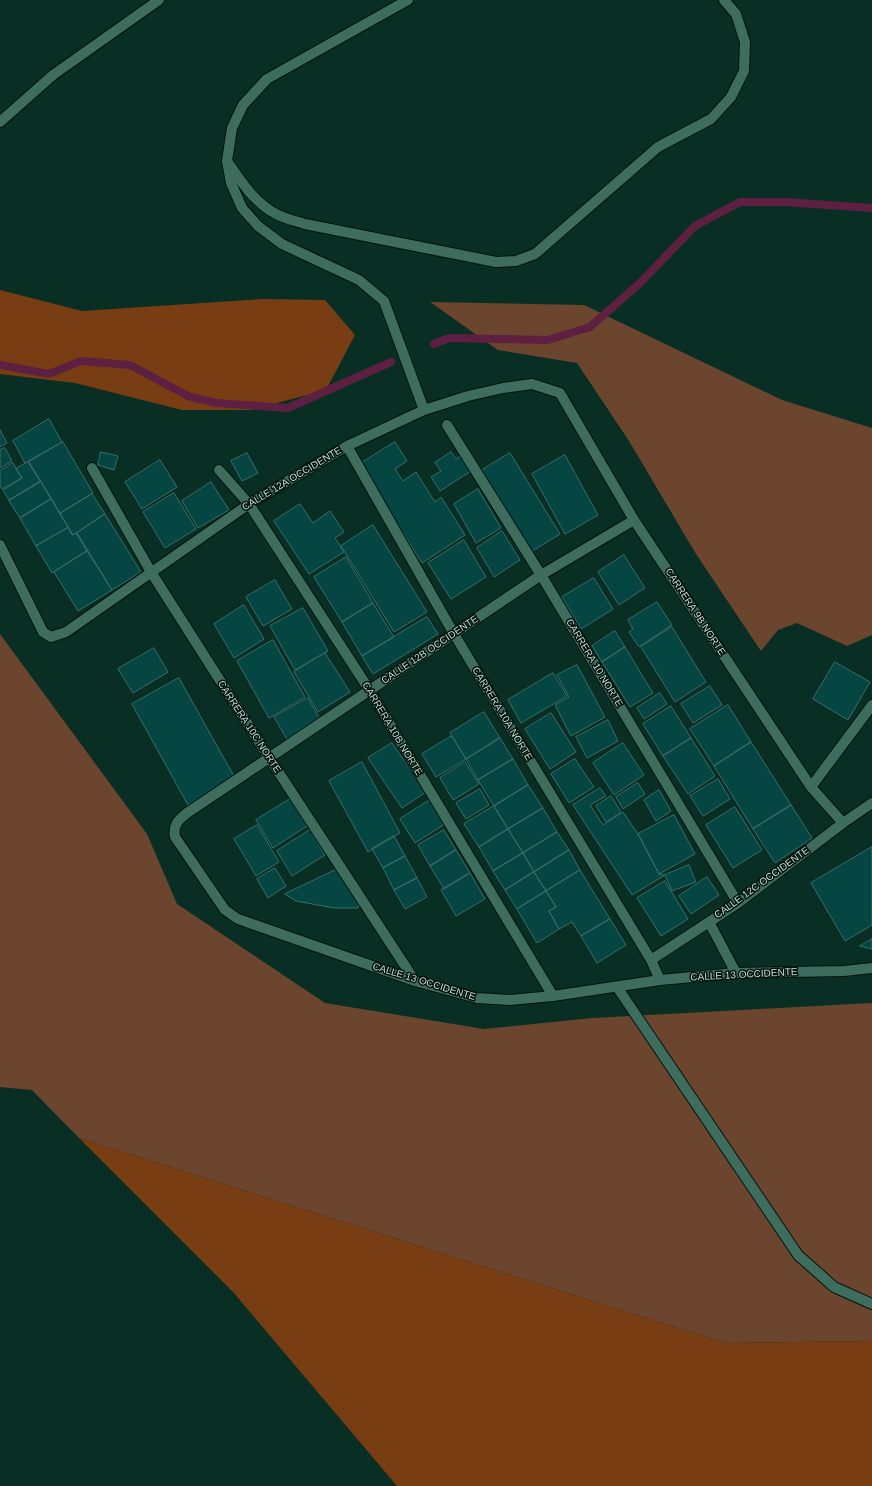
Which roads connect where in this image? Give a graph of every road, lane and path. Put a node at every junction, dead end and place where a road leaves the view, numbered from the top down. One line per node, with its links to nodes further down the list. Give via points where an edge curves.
1 (159, 0): 4 (street, via 53,75)
2 (408, 0): 5 (street, via 267,79 243,105 232,128)
3 (724, 0): 5 (street, via 736,14 745,42 744,71 731,97 711,119 658,147 535,254 516,261 496,262 305,224 279,216 262,206 247,190)
4 (0, 122)
5 (227, 161): 7 (street, via 231,183 242,208 258,226 282,244 359,280 384,301)
6 (560, 393): 7 (street, CALLE 12A OCCIDENTE, via 532,384 468,396); 13 (street, CARRERA 9B NORTE)
7 (424, 410): 9 (street, CALLE 12A OCCIDENTE)
8 (447, 424): 16 (street, CARRERA 10 NORTE)
9 (347, 446): 12 (street, CALLE 12A OCCIDENTE); 17 (street, CARRERA 10A NORTE)
10 (92, 468): 15 (street, CARRERA 10C NORTE)
11 (220, 470): 12 (street, CARRERA 10B NORTE)
12 (248, 504): 15 (street, CALLE 12A OCCIDENTE); 18 (street, CARRERA 10B NORTE)
13 (634, 520): 16 (street, CALLE 12B OCCIDENTE); 21 (street, CARRERA 9B NORTE)
14 (0, 545): 15 (street, CALLE 12A OCCIDENTE, via 43,632 51,637 66,632)
15 (151, 572): 20 (street, CARRERA 10C NORTE)
16 (541, 575): 17 (street, CALLE 12B OCCIDENTE); 25 (street, CARRERA 10 NORTE)
17 (454, 634): 18 (street, CALLE 12B OCCIDENTE); 27 (street, CARRERA 10A NORTE)
18 (370, 691): 20 (street, CALLE 12B OCCIDENTE); 33 (street, CARRERA 10B NORTE)
19 (872, 705): 21 (street)
20 (270, 759): 24 (street, CALLE 12B OCCIDENTE, via 177,821); 31 (street, CARRERA 10C NORTE)
21 (811, 787): 23 (street, CARRERA 9B NORTE)
22 (872, 804): 23 (street, CALLE 12C OCCIDENTE)
23 (843, 823): 25 (street, CALLE 12C OCCIDENTE)
24 (174, 830): 31 (street, CALLE 13 OCCIDENTE, via 174,837 225,910 238,919)
25 (738, 903): 26 (street, CALLE 12C OCCIDENTE)
26 (709, 922): 27 (street, CALLE 12C OCCIDENTE); 29 (street)
27 (651, 960): 30 (street, CARRERA 10A NORTE)
28 (872, 968): 29 (street, CALLE 13 OCCIDENTE)
29 (736, 973): 30 (street, CALLE 13 OCCIDENTE)
30 (660, 980): 32 (street, CALLE 13 OCCIDENTE)
31 (415, 981): 33 (street, CALLE 13 OCCIDENTE, via 477,998 510,1000)
32 (617, 987): 33 (street, CALLE 13 OCCIDENTE); 34 (street, via 798,1255 834,1288)
33 (553, 996)
34 (872, 1304)

